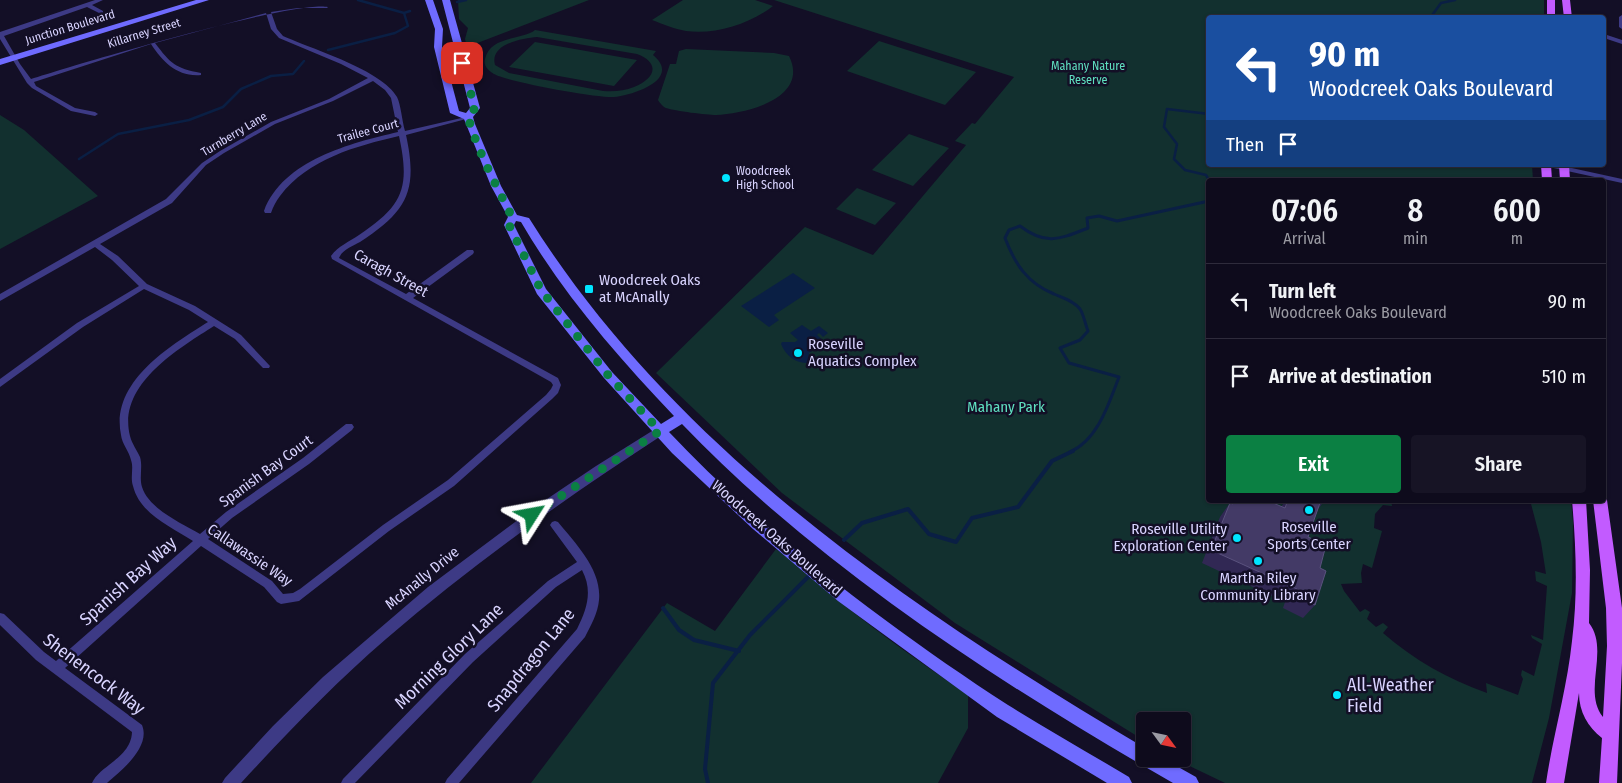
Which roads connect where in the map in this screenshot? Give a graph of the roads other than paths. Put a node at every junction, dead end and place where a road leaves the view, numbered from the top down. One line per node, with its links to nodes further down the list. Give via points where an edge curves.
1 (100, 0): 7 (street)
2 (205, 0): 19 (main road, Junction Boulevard)
3 (429, 0): 25 (main road, Woodcreek Oaks Boulevard, via 439,30 438,48 455,113)
4 (446, 0): 25 (main road, Woodcreek Oaks Boulevard, via 475,108)
5 (1551, 0): 11 (main road)
6 (1566, 0): 12 (main road)
7 (88, 5): 10 (street); 15 (street)
8 (325, 7): 9 (street, Killarney Street, via 297,6)
9 (268, 11): 18 (street, Killarney Street); 22 (street, Caragh Street, via 274,29 281,36)
10 (101, 12)
11 (1551, 15)
12 (1568, 15)
13 (1622, 17): 14 (street)
14 (1622, 27)
15 (1, 34): 19 (street)
16 (1606, 36): 17 (street)
17 (1621, 40)
18 (152, 42): 21 (street, via 170,66); 23 (street, Killarney Street)
19 (14, 57): 20 (main road, Junction Boulevard); 23 (street)
20 (0, 62)
21 (199, 74)
22 (373, 78): 26 (street, Caragh Street, via 392,94); 31 (street, Turnberry Lane, via 331,100 273,123 222,152 204,164 169,201)
23 (29, 82): 24 (street, via 74,110)
24 (95, 114)
25 (468, 117): 26 (street, Trailee Court); 30 (main road, Woodcreek Oaks Boulevard, via 478,146)
26 (401, 133): 29 (street, Trailee Court, via 349,145 317,161 287,183 273,199); 35 (street, Caragh Street, via 408,176 402,197 385,219 335,256)
27 (1568, 167): 28 (street)
28 (1622, 181)
29 (268, 211)
30 (512, 217): 40 (main road, Woodcreek Oaks Boulevard, via 525,220 589,312); 42 (main road, Woodcreek Oaks Boulevard, via 509,225 541,290 608,375)
31 (94, 243): 33 (street); 34 (street, Turnberry Lane)
32 (470, 252): 35 (street)
33 (144, 286): 36 (street, via 185,304); 38 (street, via 80,325)
34 (0, 298)
35 (407, 298): 39 (street, Caragh Street, via 555,380)
36 (214, 322): 37 (street, via 246,344); 46 (street, Callawassie Way, via 167,353 147,372 131,394 124,415 125,436 136,459 138,491 143,500 162,517)
37 (266, 366)
38 (0, 384)
39 (558, 385): 46 (street, Callawassie Way, via 463,473 295,598 281,599 259,577)
40 (682, 417): 42 (main road); 52 (main road, Woodcreek Oaks Boulevard, via 773,501 882,586 1019,681)
41 (349, 427): 46 (street, Spanish Bay Court)
42 (660, 431): 55 (street, McAnally Drive, via 516,526 430,592 313,696); 58 (main road, Woodcreek Oaks Boulevard, via 758,525 843,596 1003,711)
43 (1579, 503): 48 (main road)
44 (1600, 503): 51 (main road, via 1614,608)
45 (554, 525): 47 (street, Snapdragon Lane)
46 (200, 540): 50 (street, Spanish Bay Way)
47 (583, 563): 56 (street, Morning Glory Lane, via 546,590 469,658); 57 (street, Snapdragon Lane, via 592,577 595,596 589,620)
48 (1582, 612): 51 (main road, via 1589,652 1587,703 1597,725); 60 (main road, via 1580,641)
49 (0, 618): 50 (street, Shenencock Way)
50 (56, 668): 54 (street, Shenencock Way, via 138,729 139,738 134,748)
51 (1612, 736): 61 (main road)
52 (1136, 752)
53 (1164, 768): 59 (main road)
54 (98, 783)
55 (230, 783)
56 (347, 783)
57 (451, 783)
58 (1124, 783)
59 (1190, 783)
60 (1555, 783)
61 (1608, 783)

